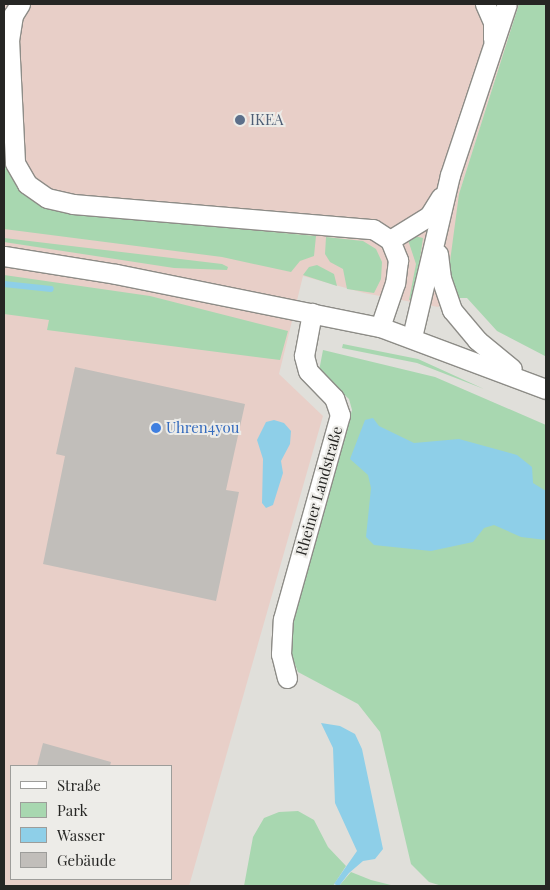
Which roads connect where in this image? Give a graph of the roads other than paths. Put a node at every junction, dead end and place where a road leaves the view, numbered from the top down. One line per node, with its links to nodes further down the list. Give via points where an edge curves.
1 (20, 4): 6 (street, via 13,15 9,39 15,163 27,184 47,198 72,204 373,229)
2 (484, 4): 4 (street, via 493,22)
3 (507, 4): 4 (street)
4 (494, 48): 5 (street)
5 (450, 175): 6 (street, via 429,216); 7 (street)
6 (390, 240): 10 (street, via 398,260 395,283)
7 (437, 241): 11 (street); 12 (street, via 441,278 452,310 476,340)
8 (4, 256): 9 (street)
9 (312, 313): 10 (street); 14 (street, Rheiner Landstraße, via 304,356 308,371 334,398 340,415 283,619 281,654)
10 (380, 328): 11 (street)
11 (412, 337): 12 (street)
12 (522, 378): 13 (street)
13 (546, 389)
14 (287, 678)

